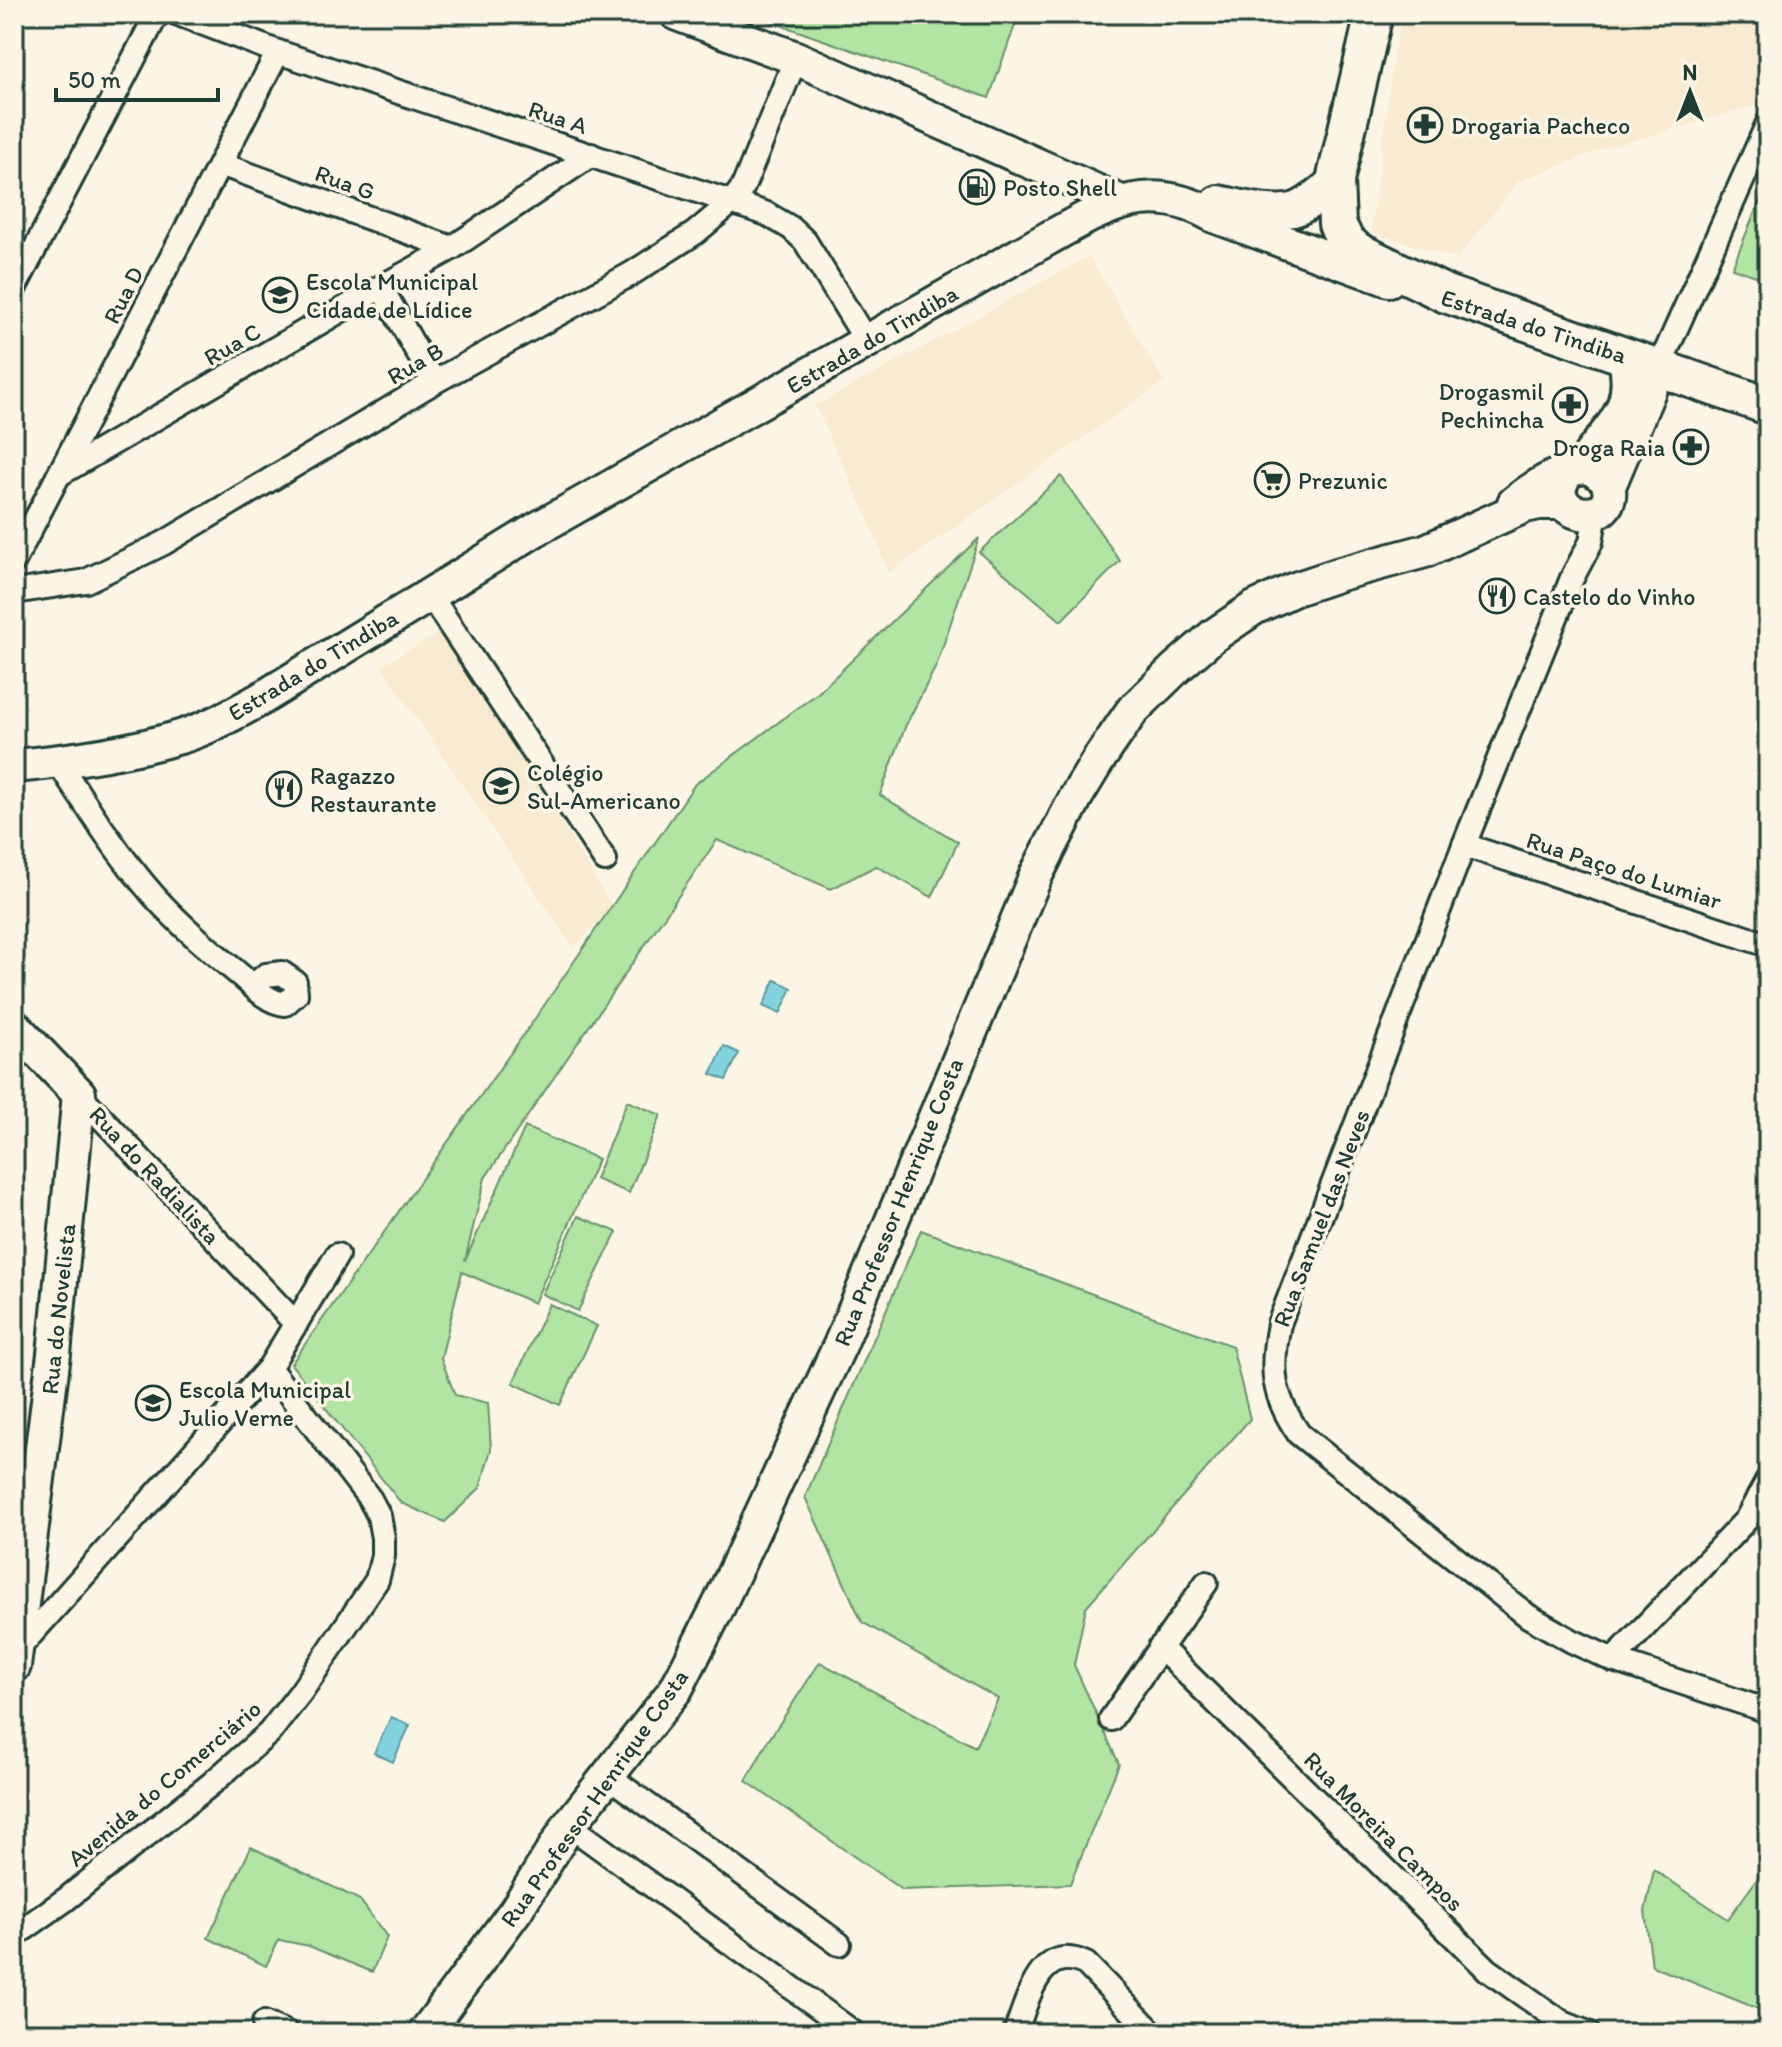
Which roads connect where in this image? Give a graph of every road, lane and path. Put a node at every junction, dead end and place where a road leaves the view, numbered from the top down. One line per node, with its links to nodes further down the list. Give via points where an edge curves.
1 (157, 14): 16 (street)
2 (178, 14): 5 (street, Rua A)
3 (677, 14): 6 (street)
4 (1374, 14): 10 (main road)
5 (278, 52): 8 (street, Rua A); 9 (street, Rua D)
6 (796, 58): 11 (street, Rua B); 12 (street)
7 (1768, 123): 20 (street, Rua Samuel das Neves)
8 (591, 155): 11 (street, Rua A); 14 (street, Rua C)
9 (220, 164): 14 (street, Rua G); 23 (street, Rua D)
10 (1335, 181): 13 (street, via 1294,210); 17 (main road, via 1337,224 1345,240 1357,251)
11 (732, 202): 18 (street, Rua A, via 767,214 805,241); 21 (street, Rua B, via 631,274)
12 (1121, 202): 13 (street, Estrada do Tindiba); 18 (street, Estrada do Tindiba)
13 (1190, 202): 17 (street, Estrada do Tindiba, via 1338,263 1416,290)
14 (452, 248): 15 (street, Rua C)
15 (381, 287): 21 (street); 23 (street, Rua C)
16 (14, 289)
17 (1446, 294): 19 (main road, Estrada do Tindiba)
18 (867, 342): 27 (street, Estrada do Tindiba)
19 (1624, 355): 20 (main road, Estrada do Tindiba); 24 (street, Rua Professor Henrique Costa, via 1628,397)
20 (1659, 367): 22 (main road, Estrada do Tindiba); 24 (street, Rua Samuel das Neves)
21 (434, 382): 26 (street, Rua B, via 125,563 86,581)
22 (1768, 406)
23 (60, 474): 25 (street, Rua D)
24 (1582, 492): 30 (street, Rua Samuel das Neves, via 1591,542); 46 (street, Rua Professor Henrique Costa, via 1534,489 1493,520 1425,551 1340,574 1254,608 1213,636 1132,711 1062,822 1033,882 840,1345 718,1607 676,1689)
25 (14, 561)
26 (14, 592)
27 (430, 595): 28 (street, Estrada do Tindiba, via 217,722 181,737); 31 (street)
28 (58, 762): 29 (street, Estrada do Tindiba); 33 (street, via 116,849 155,896)
29 (14, 766)
30 (1464, 845): 32 (street, Rua Paço do Lumiar); 43 (street, Rua Samuel das Neves, via 1279,1324 1274,1383 1299,1434 1528,1616)
31 (605, 860)
32 (1768, 945)
33 (253, 986)
34 (14, 1026): 35 (street, Rua do Radialista)
35 (79, 1094): 37 (street, Rua do Radialista); 42 (street, Rua do Novelista, via 54,1354)
36 (337, 1255): 37 (street)
37 (296, 1324): 38 (street)
38 (269, 1368): 42 (street); 48 (street, Avenida do Comerciário, via 379,1516 383,1556 377,1580 269,1733)
39 (1768, 1480): 43 (street, via 1746,1520)
40 (1206, 1583): 41 (street)
41 (1160, 1647): 45 (street); 56 (street, Rua Moreira Campos, via 1488,1970 1563,2023)
42 (16, 1658)
43 (1613, 1660): 44 (street, Rua Samuel das Neves)
44 (1768, 1711)
45 (1111, 1719)
46 (608, 1776): 47 (street, Rua Professor Henrique Costa); 49 (street)
47 (569, 1825): 52 (street, Rua Professor Henrique Costa, via 516,1910); 53 (street)
48 (14, 1936)
49 (839, 1944)
50 (264, 2023): 51 (street)
51 (287, 2033)
52 (425, 2033)
53 (854, 2033)
54 (1015, 2033): 55 (street, via 1046,1966 1075,1959)
55 (1153, 2033)
56 (1588, 2033)

